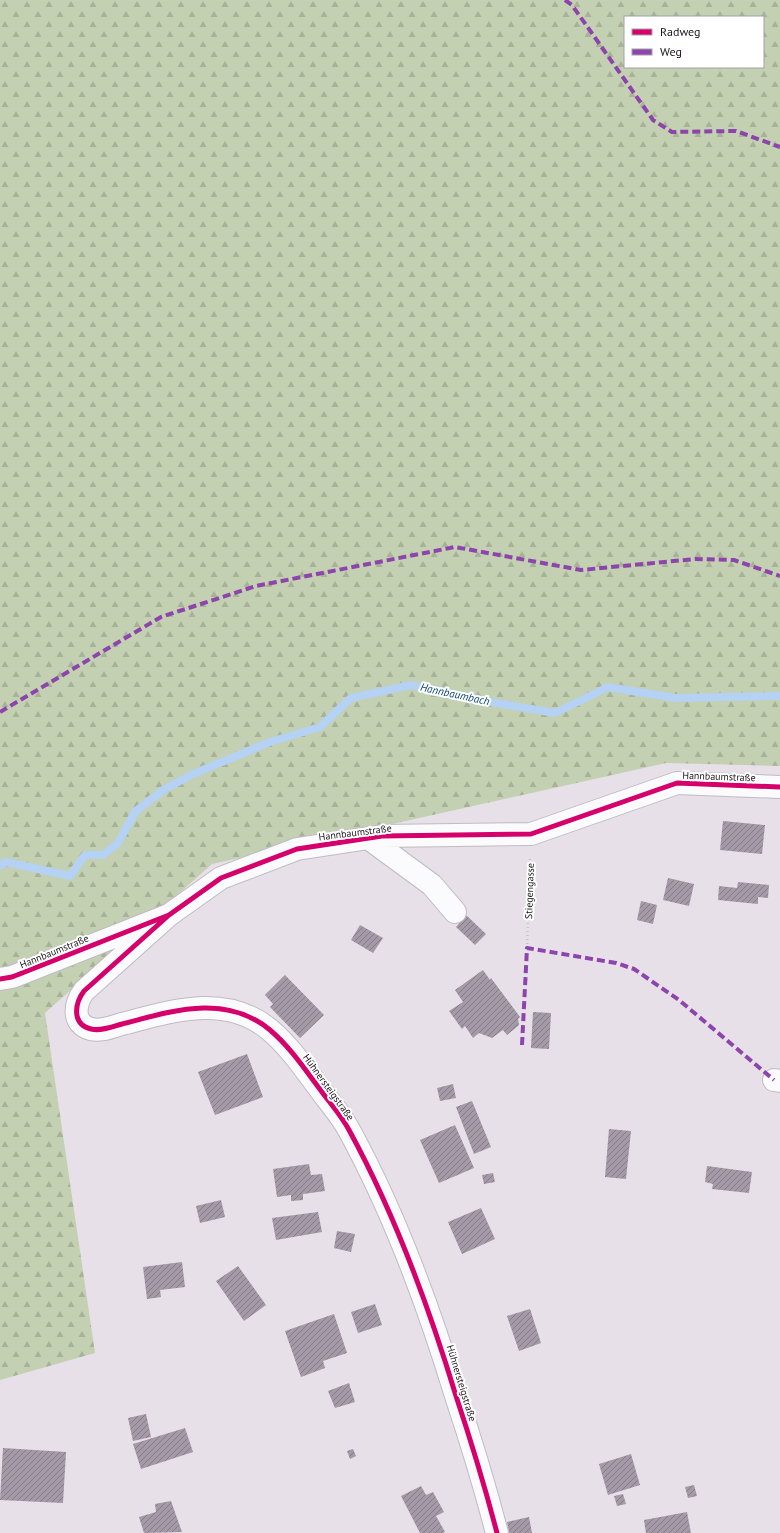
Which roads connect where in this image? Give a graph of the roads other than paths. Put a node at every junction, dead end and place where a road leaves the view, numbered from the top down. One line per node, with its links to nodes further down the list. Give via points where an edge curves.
1 (780, 787): 2 (street, Hannbaumstraße, via 677,783 531,834)
2 (368, 838): 3 (street, via 432,885); 4 (street, Hannbaumstraße, via 297,849 221,878)
3 (455, 912)
4 (169, 915): 5 (street, Hannbaumstraße, via 12,977); 6 (street, Hühnersteigstraße, via 84,991 76,1003 78,1017 86,1027 97,1030 158,1014 207,1007 226,1009 259,1022 294,1054 348,1129 398,1230 433,1319)
5 (0, 979)
6 (497, 1533)

